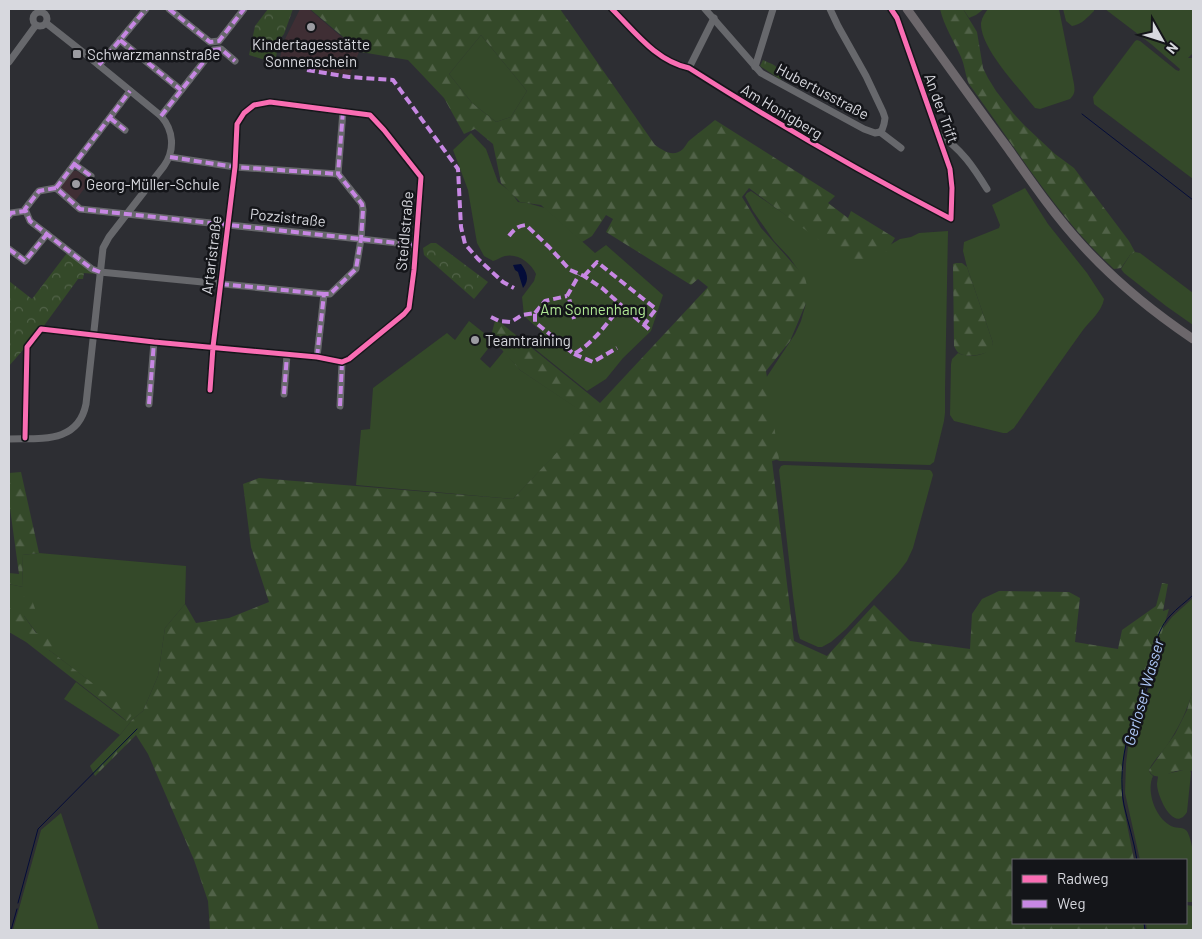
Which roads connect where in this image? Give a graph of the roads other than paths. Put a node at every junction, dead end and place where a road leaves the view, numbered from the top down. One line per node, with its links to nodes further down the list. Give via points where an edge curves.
1 (146, 9): 15 (street)
2 (169, 9): 3 (street, via 210,42 219,41)
3 (244, 9)
4 (612, 9): 20 (street, Am Honigberg, via 659,56)
5 (705, 9): 12 (street, Hubertusstraße)
6 (773, 9): 19 (street)
7 (830, 9): 27 (street, Hubertusstraße, via 883,112 885,118)
8 (891, 9): 28 (street, An der Trift)
9 (907, 9): 50 (main road, via 1071,233 1126,288)
10 (46, 11): 11 (street); 13 (street)
11 (33, 12): 14 (street)
12 (714, 18): 19 (street, Hubertusstraße); 20 (street)
13 (46, 24): 14 (street); 18 (street)
14 (36, 25): 17 (street)
15 (120, 40): 18 (street); 21 (street)
16 (235, 61): 21 (street, via 221,49 213,50)
17 (9, 62)
18 (99, 65): 22 (street)
19 (755, 66): 27 (street, Hubertusstraße, via 766,76 864,129)
20 (689, 68): 40 (street, Am Honigberg, via 807,140)
21 (182, 90): 24 (street)
22 (130, 91): 24 (street); 25 (street)
23 (343, 111): 32 (street, Steidlstraße, via 270,102 254,105 237,124); 33 (street); 44 (street, Steidlstraße, via 370,115 421,177)
24 (161, 116): 30 (street, via 171,133)
25 (110, 118): 26 (street); 31 (street)
26 (125, 130)
27 (880, 132): 29 (street, Hubertusstraße)
28 (939, 136): 36 (street, via 963,154); 40 (street, An der Trift, via 950,169)
29 (901, 148)
30 (170, 157): 32 (street); 38 (street)
31 (74, 164): 34 (street); 35 (street)
32 (235, 166): 33 (street); 41 (street, Artaristraße)
33 (338, 174): 43 (street, via 362,204)
34 (90, 176)
35 (56, 188): 37 (street, via 39,191); 38 (street, Pozzistraße, via 80,209)
36 (987, 189)
37 (25, 211): 39 (street); 42 (street, via 30,221)
38 (127, 214): 41 (street, Pozzistraße); 46 (street, via 106,242)
39 (9, 216)
40 (951, 220)
41 (228, 224): 43 (street, Pozzistraße); 47 (street, Artaristraße)
42 (47, 234): 45 (street, via 25,261); 46 (street)
43 (361, 239): 44 (street, Pozzistraße); 48 (street, via 356,269 330,294)
44 (416, 245): 55 (street, Steidlstraße, via 409,308)
45 (9, 249)
46 (100, 272): 47 (street); 49 (street)
47 (221, 284): 48 (street); 52 (street, Artaristraße)
48 (324, 294): 54 (street)
49 (94, 334): 51 (street); 61 (street, via 85,410 79,422 62,435); 61 (street, via 41,329 27,347)
50 (1193, 339)
51 (154, 342): 52 (street); 58 (street)
52 (213, 347): 53 (street); 56 (street)
53 (287, 355): 54 (street); 57 (street)
54 (317, 358): 55 (street)
55 (342, 362): 59 (street)
56 (210, 390)
57 (284, 394)
58 (149, 404)
59 (340, 406)
60 (9, 438): 61 (street)
61 (25, 438)

